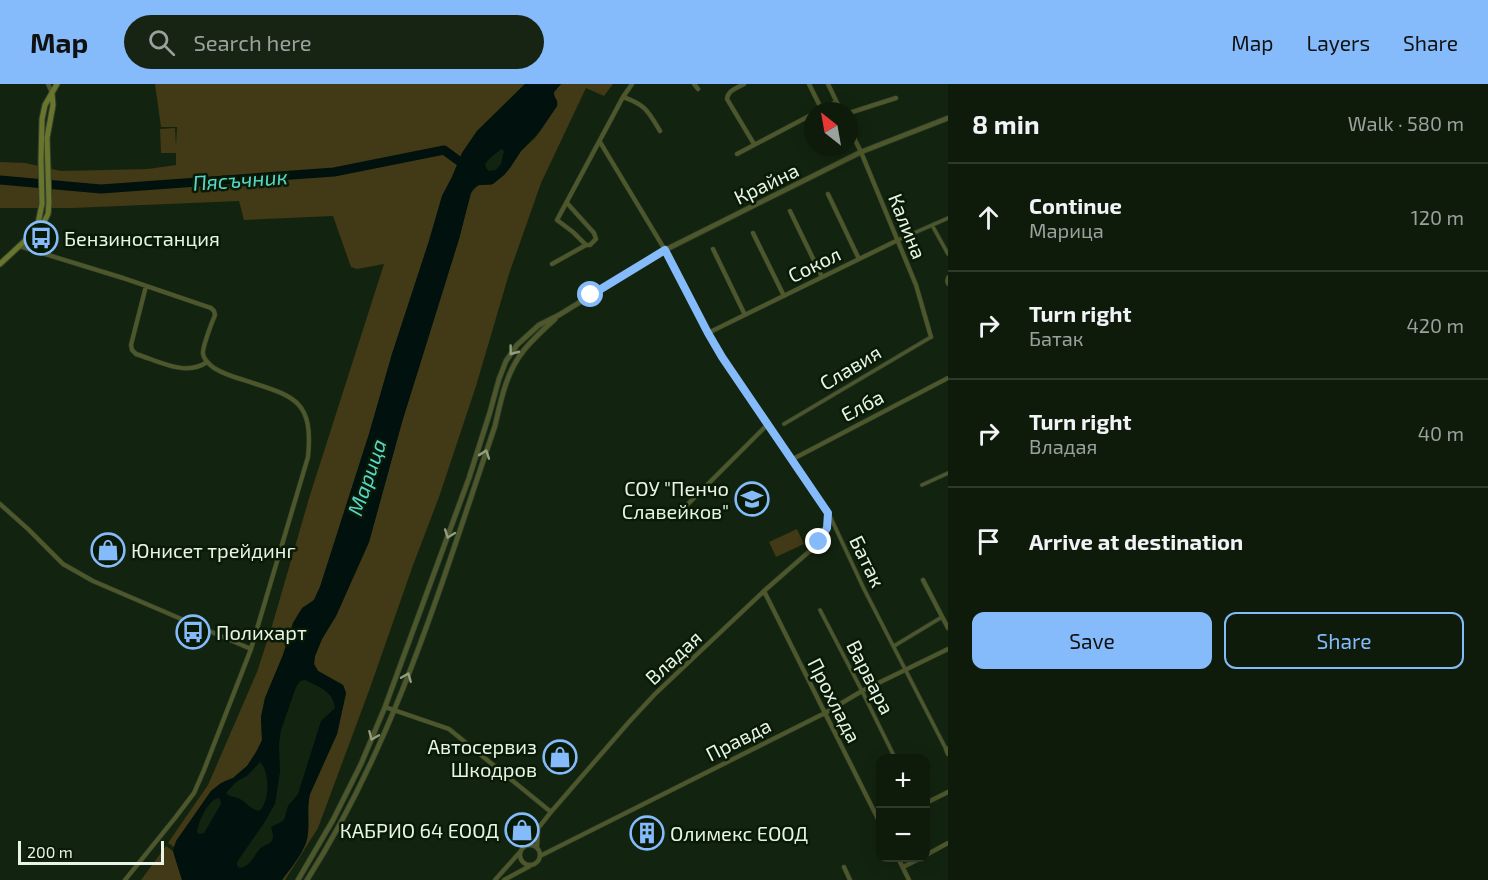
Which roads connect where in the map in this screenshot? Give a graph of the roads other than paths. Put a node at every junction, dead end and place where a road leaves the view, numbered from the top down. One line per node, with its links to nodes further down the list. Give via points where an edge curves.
1 (48, 84): 9 (street)
2 (57, 84): 9 (main road)
3 (632, 84): 10 (street)
4 (694, 84): 8 (street)
5 (744, 84): 19 (street, via 730,92 727,99)
6 (809, 84): 12 (street)
7 (828, 84): 13 (street)
8 (698, 89)
9 (52, 94): 24 (main road); 24 (main road, via 42,119)
10 (623, 97): 17 (street, via 644,107); 18 (street)
11 (896, 98): 14 (street)
12 (817, 102)
13 (836, 102)
14 (858, 110)
15 (948, 118): 21 (street, Крайна)
16 (804, 119): 19 (street)
17 (660, 130)
18 (600, 142): 25 (street); 34 (street, Батак)
19 (754, 144): 22 (street)
20 (858, 146): 21 (street, Калина)
21 (861, 152): 30 (street, Калина); 34 (street, Крайна)
22 (737, 154)
23 (828, 194): 36 (street)
24 (46, 203): 32 (main road, via 48,214 43,224)
25 (567, 203): 31 (street, via 557,220); 31 (street, via 594,232 596,239)
26 (790, 211): 39 (street)
27 (948, 218): 28 (street, Сокол)
28 (933, 224): 30 (street, Сокол); 35 (street)
29 (753, 232): 43 (street)
30 (898, 240): 36 (street, Сокол); 47 (street, Калина)
31 (586, 245): 38 (street)
32 (19, 246): 37 (main road); 42 (street)
33 (713, 249): 45 (street)
34 (665, 250): 44 (street); 46 (street, Батак)
35 (948, 254)
36 (859, 259): 39 (street, Сокол)
37 (0, 264)
38 (552, 264)
39 (822, 277): 43 (street, Сокол)
40 (948, 277): 41 (street)
41 (948, 284)
42 (146, 286): 48 (street, via 212,308 215,315 202,351); 48 (street, via 132,350 182,369)
43 (784, 296): 45 (street, Сокол)
44 (559, 315): 68 (street, one-way to 68, via 539,325 506,361 469,478); 69 (street, one-way to 44, via 418,650 511,370 524,350)
45 (745, 315): 46 (street, Сокол)
46 (708, 333): 51 (street, Батак)
47 (931, 337): 50 (street, Славия)
48 (207, 362): 64 (street, via 222,373 294,399 304,412 310,436 308,457)
49 (948, 378): 52 (street, Елба)
50 (784, 424)
51 (768, 425): 52 (street, Батак); 56 (street)
52 (791, 460): 57 (street, Батак)
53 (948, 473): 54 (street)
54 (922, 486)
55 (0, 504): 64 (street, via 52,554 93,581)
56 (680, 512)
57 (828, 513): 59 (street, Владая, via 827,528 819,542); 63 (street, Батак)
58 (923, 580): 61 (street)
59 (764, 591): 70 (street, Прохлада); 75 (street, Владая, via 655,694)
60 (820, 610): 67 (street, Варвара)
61 (942, 617): 62 (street); 63 (street)
62 (948, 628)
63 (894, 646): 66 (street, Батак)
64 (251, 649): 89 (street, via 194,793)
65 (948, 649): 66 (street, Правда)
66 (906, 669): 67 (street, Правда); 71 (street, Батак)
67 (862, 691): 70 (street, Правда); 72 (street, Варвара)
68 (386, 707): 69 (street); 90 (street, one-way to 90, via 333,820)
69 (394, 710): 75 (street, via 449,729); 91 (street, via 340,824)
70 (825, 713): 76 (street, Прохлада); 83 (street, Правда)
71 (947, 750)
72 (893, 754)
73 (948, 792): 74 (street)
74 (930, 801)
75 (551, 812): 77 (street, Владая)
76 (876, 815)
77 (538, 829): 79 (street, Владая); 80 (street)
78 (948, 843): 82 (street)
79 (524, 846): 80 (street); 81 (street, Владая)
80 (537, 847): 83 (street)
81 (520, 852): 86 (street, via 522,861); 92 (street, Владая)
82 (930, 853)
83 (540, 856): 86 (street)
84 (900, 862): 88 (street)
85 (913, 862): 88 (street)
86 (531, 865): 93 (street)
87 (843, 867): 94 (street)
88 (903, 867): 95 (street)
89 (125, 880)
90 (298, 880)
91 (307, 880)
92 (495, 880)
93 (504, 880)
94 (850, 880)
95 (909, 880)

